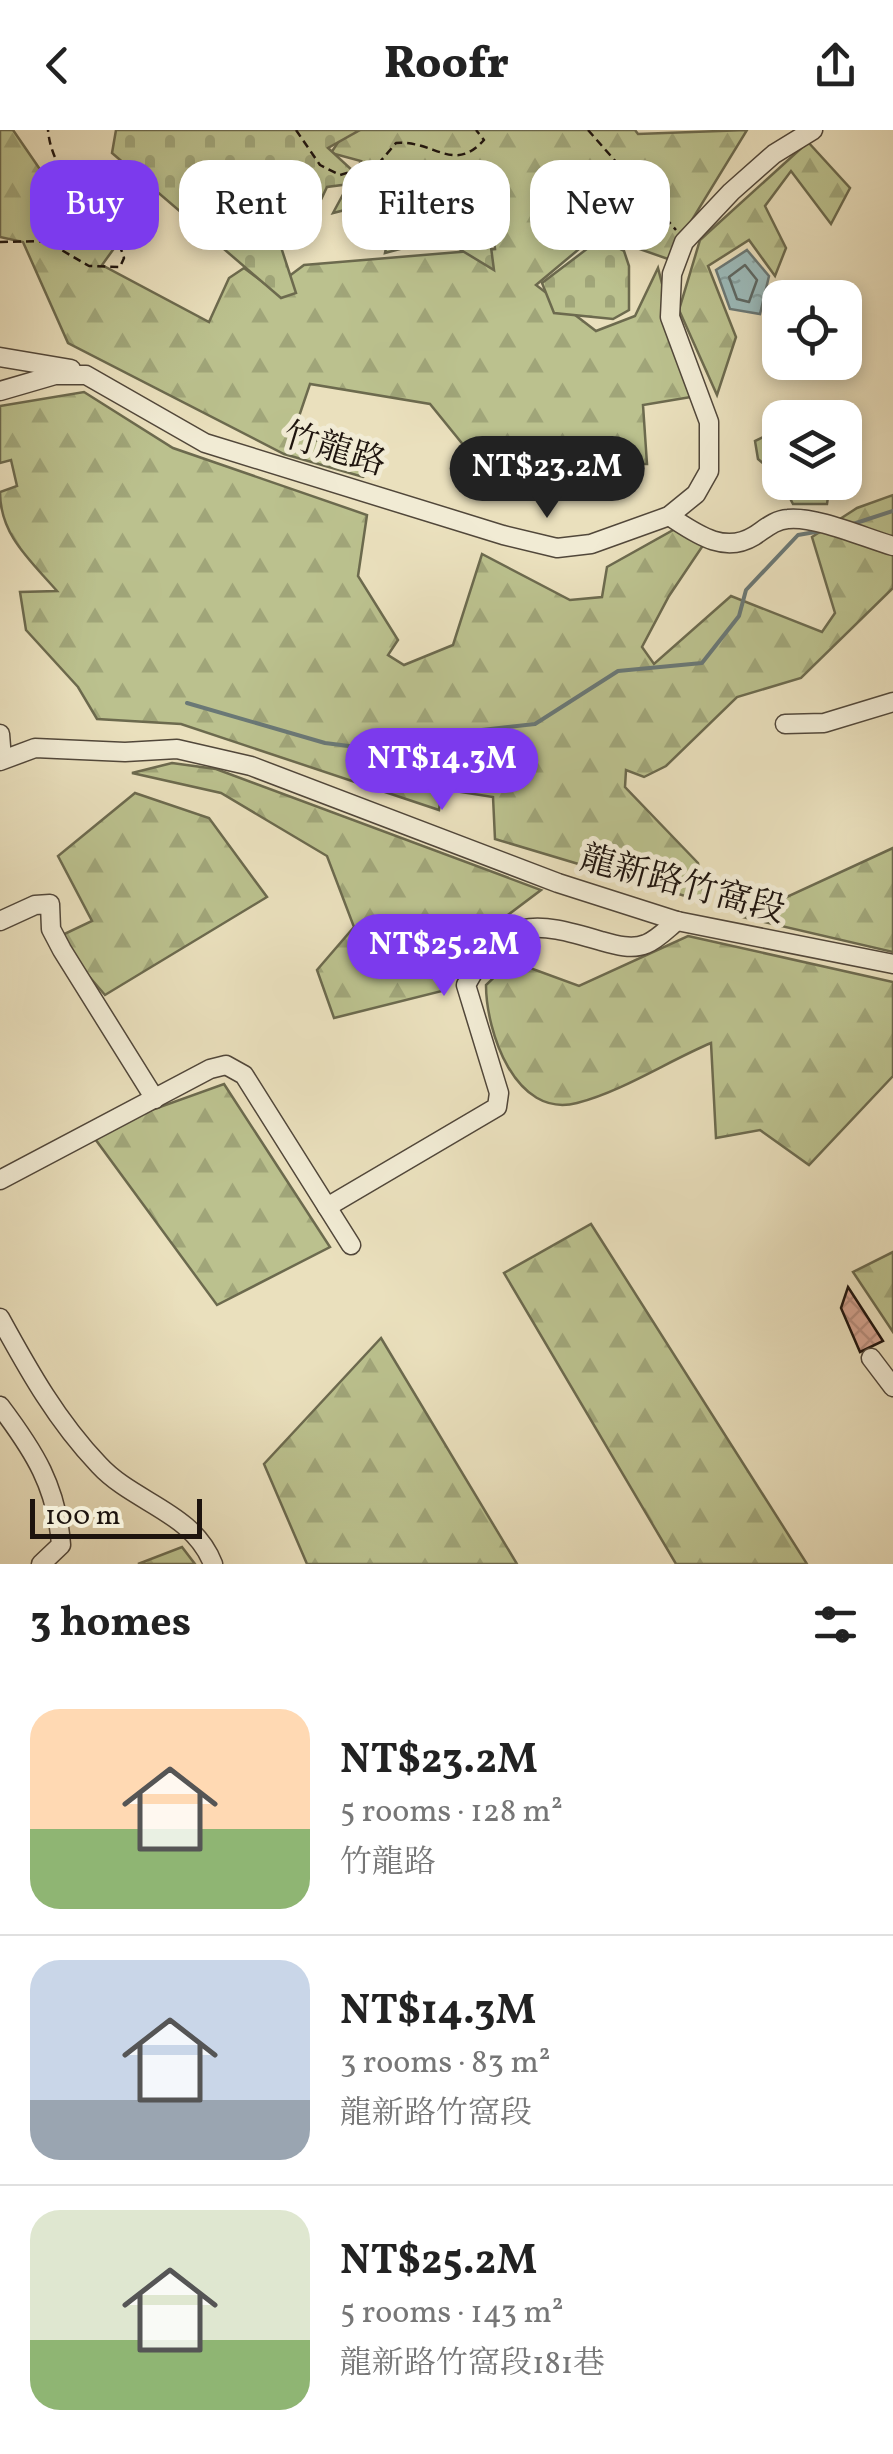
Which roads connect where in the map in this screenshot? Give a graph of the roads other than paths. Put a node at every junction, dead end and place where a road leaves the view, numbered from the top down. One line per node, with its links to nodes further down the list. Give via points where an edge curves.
1 (813, 130): 5 (street, 竹龍路, via 760,167 684,242 672,274 670,316 712,443 709,471 696,494)
2 (0, 357): 3 (street, 竹龍路)
3 (86, 375): 4 (street, via 55,375); 5 (street, 竹龍路, via 206,443 539,544 591,544)
4 (0, 392)
5 (669, 516): 6 (street, via 702,538 725,543 743,542 784,519)
6 (893, 546)
7 (893, 702): 8 (street, via 824,723)
8 (784, 724)
9 (0, 734): 10 (street)
10 (1, 760): 12 (street, 龍新路竹窩段, via 35,748 176,749 251,766)
11 (0, 921): 14 (street, via 50,904 62,950)
12 (677, 921): 13 (street, 龍新路竹窩段); 16 (street, via 646,945 622,947 524,925 498,944 466,985 499,1093 497,1107)
13 (893, 964)
14 (155, 1100): 15 (street); 16 (street, via 210,1069 235,1067)
15 (0, 1180)
16 (327, 1207): 17 (street)
17 (352, 1246)
18 (0, 1318): 23 (street, via 51,1410 102,1469 189,1526)
19 (871, 1358): 20 (street)
20 (893, 1387)
21 (0, 1406): 22 (street, via 38,1458 59,1520 60,1545)
22 (42, 1564)
23 (213, 1564)

